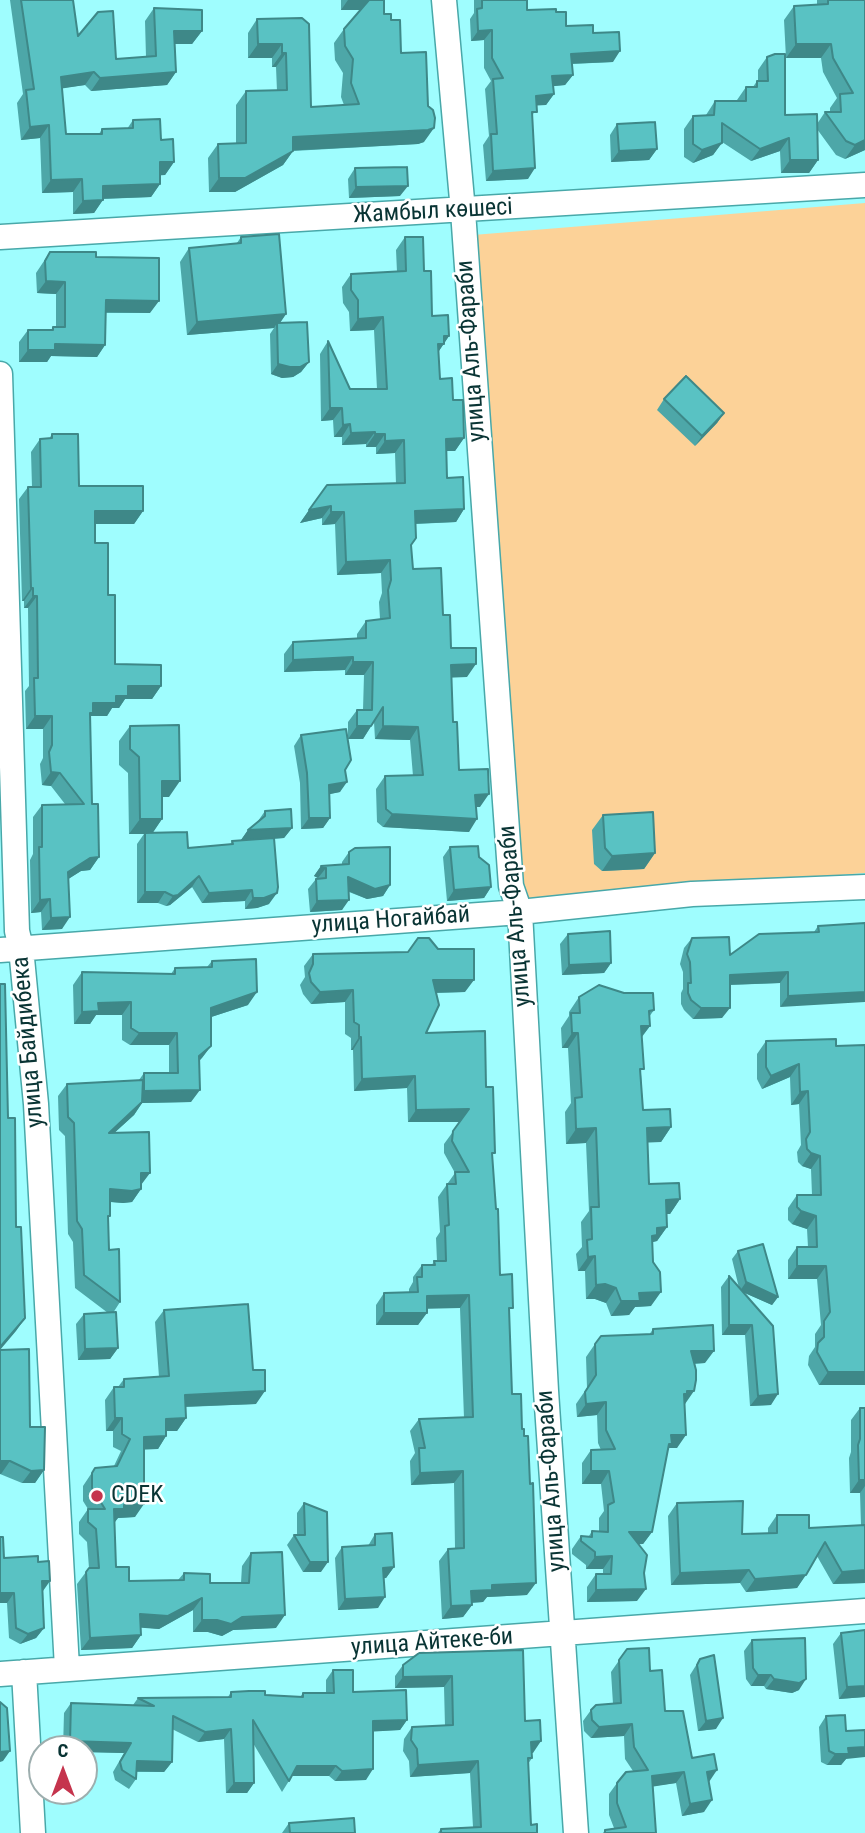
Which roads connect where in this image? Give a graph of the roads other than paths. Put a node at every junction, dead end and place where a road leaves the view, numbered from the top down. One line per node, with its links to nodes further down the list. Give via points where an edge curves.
1 (443, 0): 3 (street, улица Аль-Фараби)
2 (865, 185): 3 (street, Жамбыл көшесі)
3 (463, 211): 4 (street, Жамбыл көшесі); 8 (street, улица Аль-Фараби, via 511,886)
4 (0, 237)
5 (0, 374): 6 (street, улица Байдибека)
6 (3, 575): 9 (street, улица Байдибека, via 17,931)
7 (865, 887): 8 (street, улица Ногайбай, via 692,894)
8 (520, 912): 9 (street, улица Ногайбай); 11 (street, улица Аль-Фараби)
9 (10, 949): 12 (street, улица Байдибека, via 36,1104)
10 (865, 1611): 11 (street, улица Айтеке-би)
11 (562, 1634): 12 (street, улица Айтеке-би); 15 (street, улица Аль-Фараби)
12 (67, 1668): 13 (street, улица Айтеке-би)
13 (12, 1673): 14 (street)
14 (33, 1833)
15 (576, 1833)

